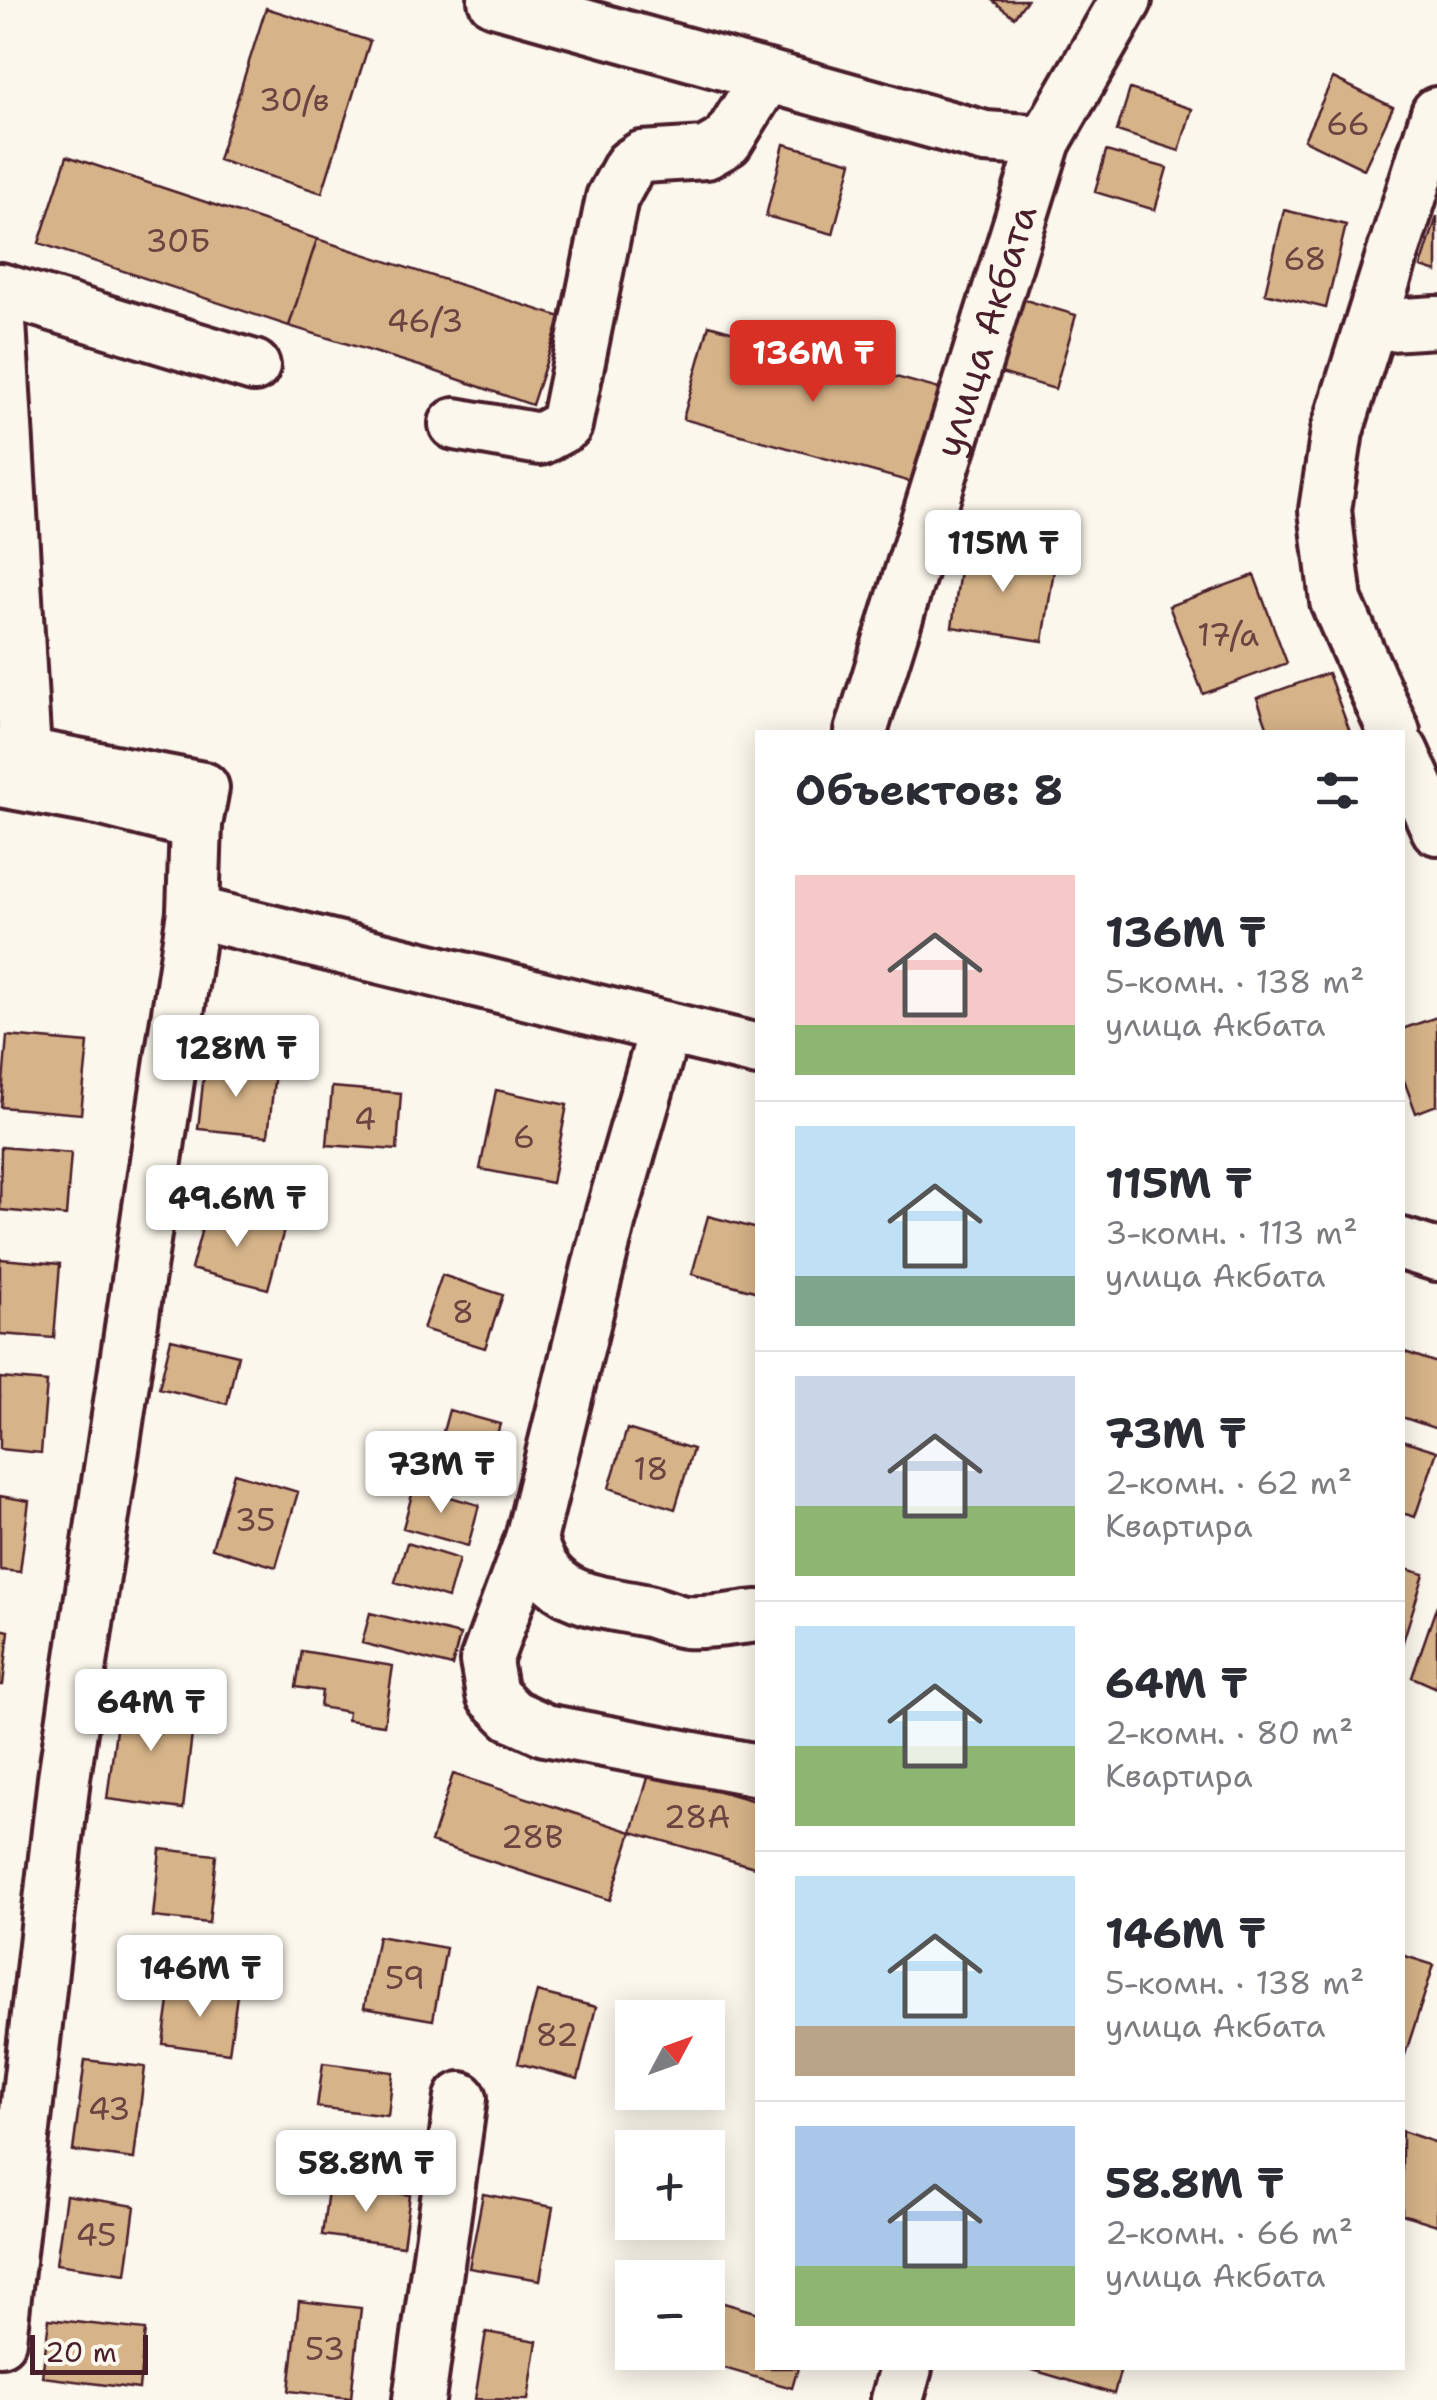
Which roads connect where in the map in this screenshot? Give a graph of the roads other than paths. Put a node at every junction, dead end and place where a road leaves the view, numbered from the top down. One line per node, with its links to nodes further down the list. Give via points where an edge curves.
1 (494, 0): 3 (street)
2 (1126, 0): 5 (street, улица Акбата)
3 (766, 76): 5 (street, via 984,137); 11 (street, via 727,141 706,152 642,157 630,165 612,198 566,426 540,439)
4 (1437, 113): 9 (street)
5 (1046, 140): 12 (street, улица Акбата)
6 (0, 289): 10 (street)
7 (0, 322): 16 (street, via 25,754 203,788)
8 (1437, 322): 9 (street)
9 (1372, 326): 13 (street, via 1337,430 1325,510 1336,600)
10 (254, 366)
11 (455, 424)
12 (862, 730)
13 (1393, 730)
14 (1405, 758): 17 (street)
15 (0, 782): 16 (street)
16 (196, 824): 18 (street)
17 (1437, 829)
18 (193, 912): 19 (street); 27 (street, via 64,1778)
19 (664, 1028): 20 (street); 23 (street)
20 (755, 1049)
21 (1405, 1245): 22 (street)
22 (1437, 1255)
23 (531, 1539): 24 (street, via 536,1562 554,1582 590,1600 686,1622); 25 (street, via 486,1661 492,1694 512,1715 544,1730)
24 (755, 1616)
25 (755, 1769)
26 (460, 2098): 29 (street)
27 (0, 2340)
28 (905, 2370): 30 (street)
29 (419, 2400)
30 (896, 2400)

